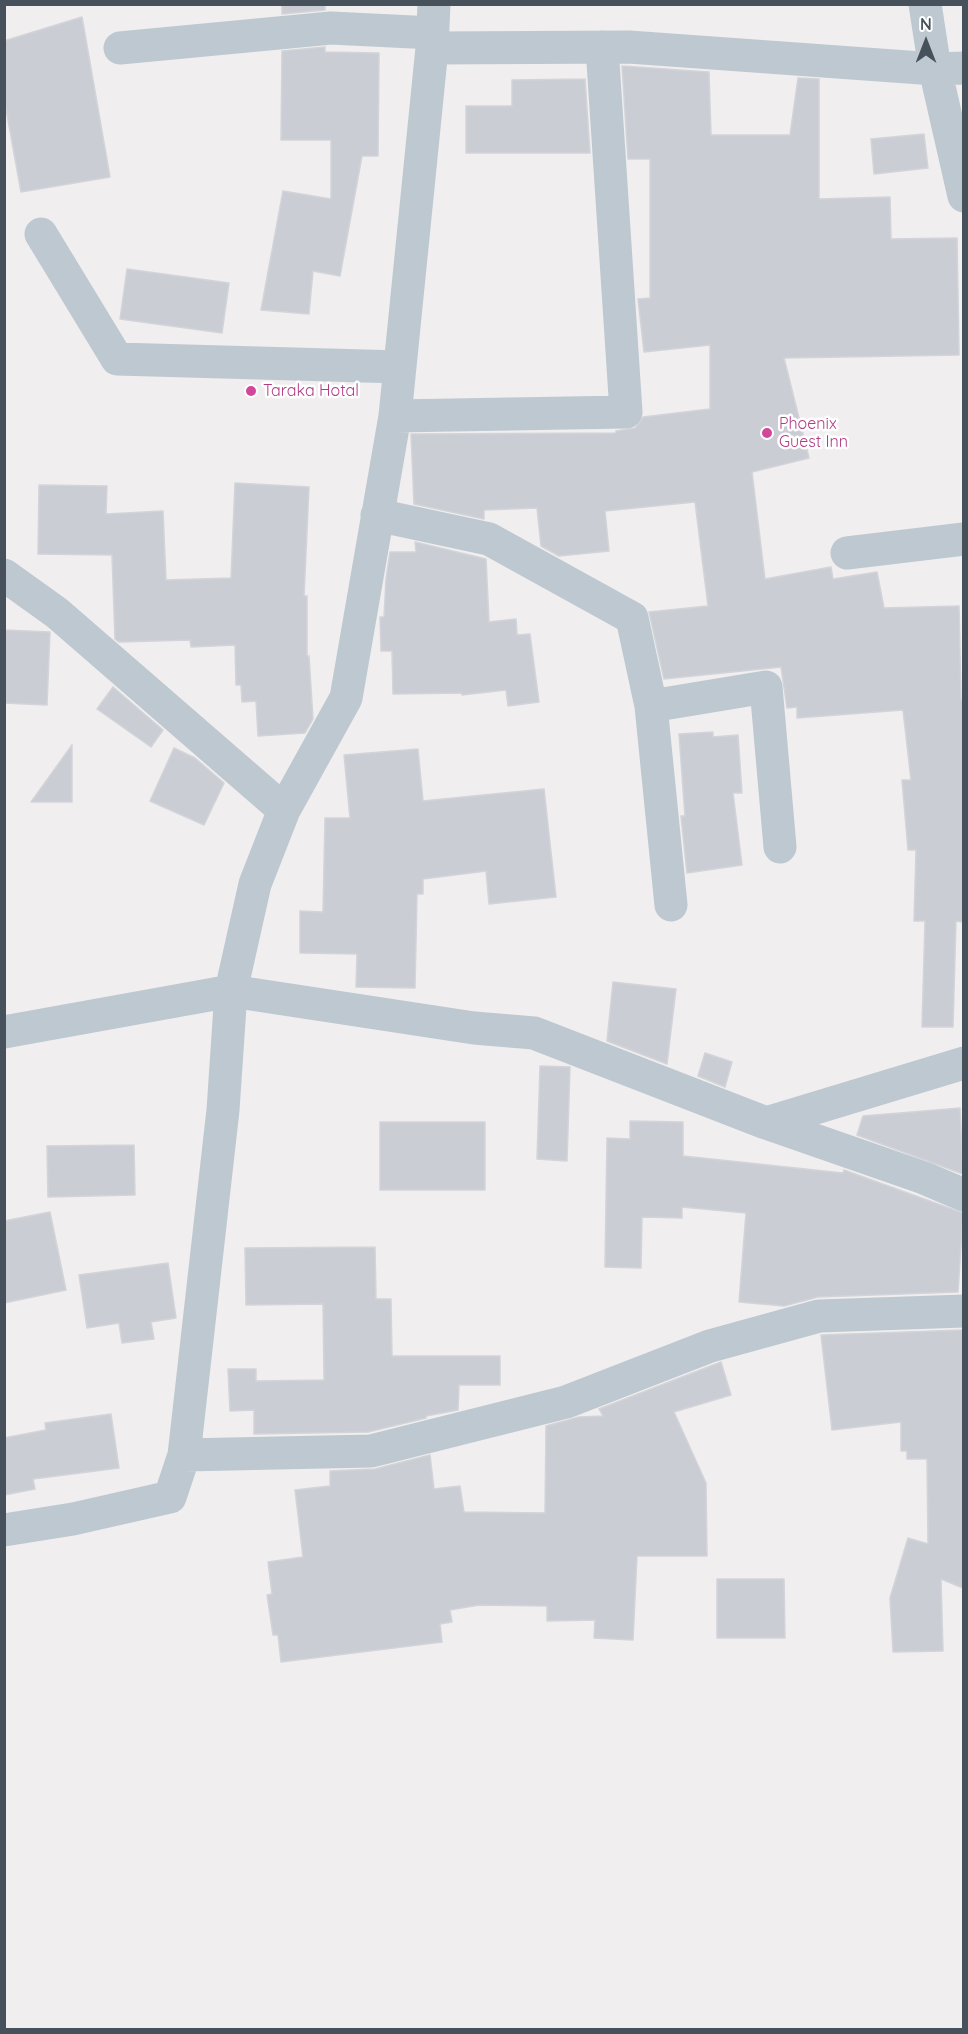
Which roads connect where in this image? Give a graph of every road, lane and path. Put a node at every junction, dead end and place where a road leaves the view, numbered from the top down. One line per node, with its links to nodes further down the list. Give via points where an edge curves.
1 (925, 4): 5 (street)
2 (433, 29): 3 (street); 4 (street, via 331,28); 8 (street)
3 (602, 47): 5 (street); 9 (street, via 626,412)
4 (120, 48)
5 (949, 68): 6 (street)
6 (963, 196)
7 (41, 234): 8 (street, via 117,359)
8 (400, 367): 9 (street)
9 (394, 416): 10 (street)
10 (377, 515): 14 (street, via 489,539 632,618); 15 (street, via 346,698)
11 (963, 539): 12 (street)
12 (847, 553)
13 (4, 575): 15 (street, via 57,613)
14 (651, 706): 16 (street, via 766,687); 17 (street)
15 (284, 810): 18 (street, via 255,884)
16 (780, 847)
17 (671, 905)
18 (231, 991): 19 (street); 21 (street, via 474,1028 534,1033); 24 (street, via 222,1121)
19 (4, 1032)
20 (963, 1064): 21 (street)
21 (766, 1123): 22 (street)
22 (963, 1195)
23 (963, 1311): 24 (street, via 819,1316 710,1346 566,1402 371,1451)
24 (184, 1455): 25 (street, via 170,1497)
25 (4, 1530)

